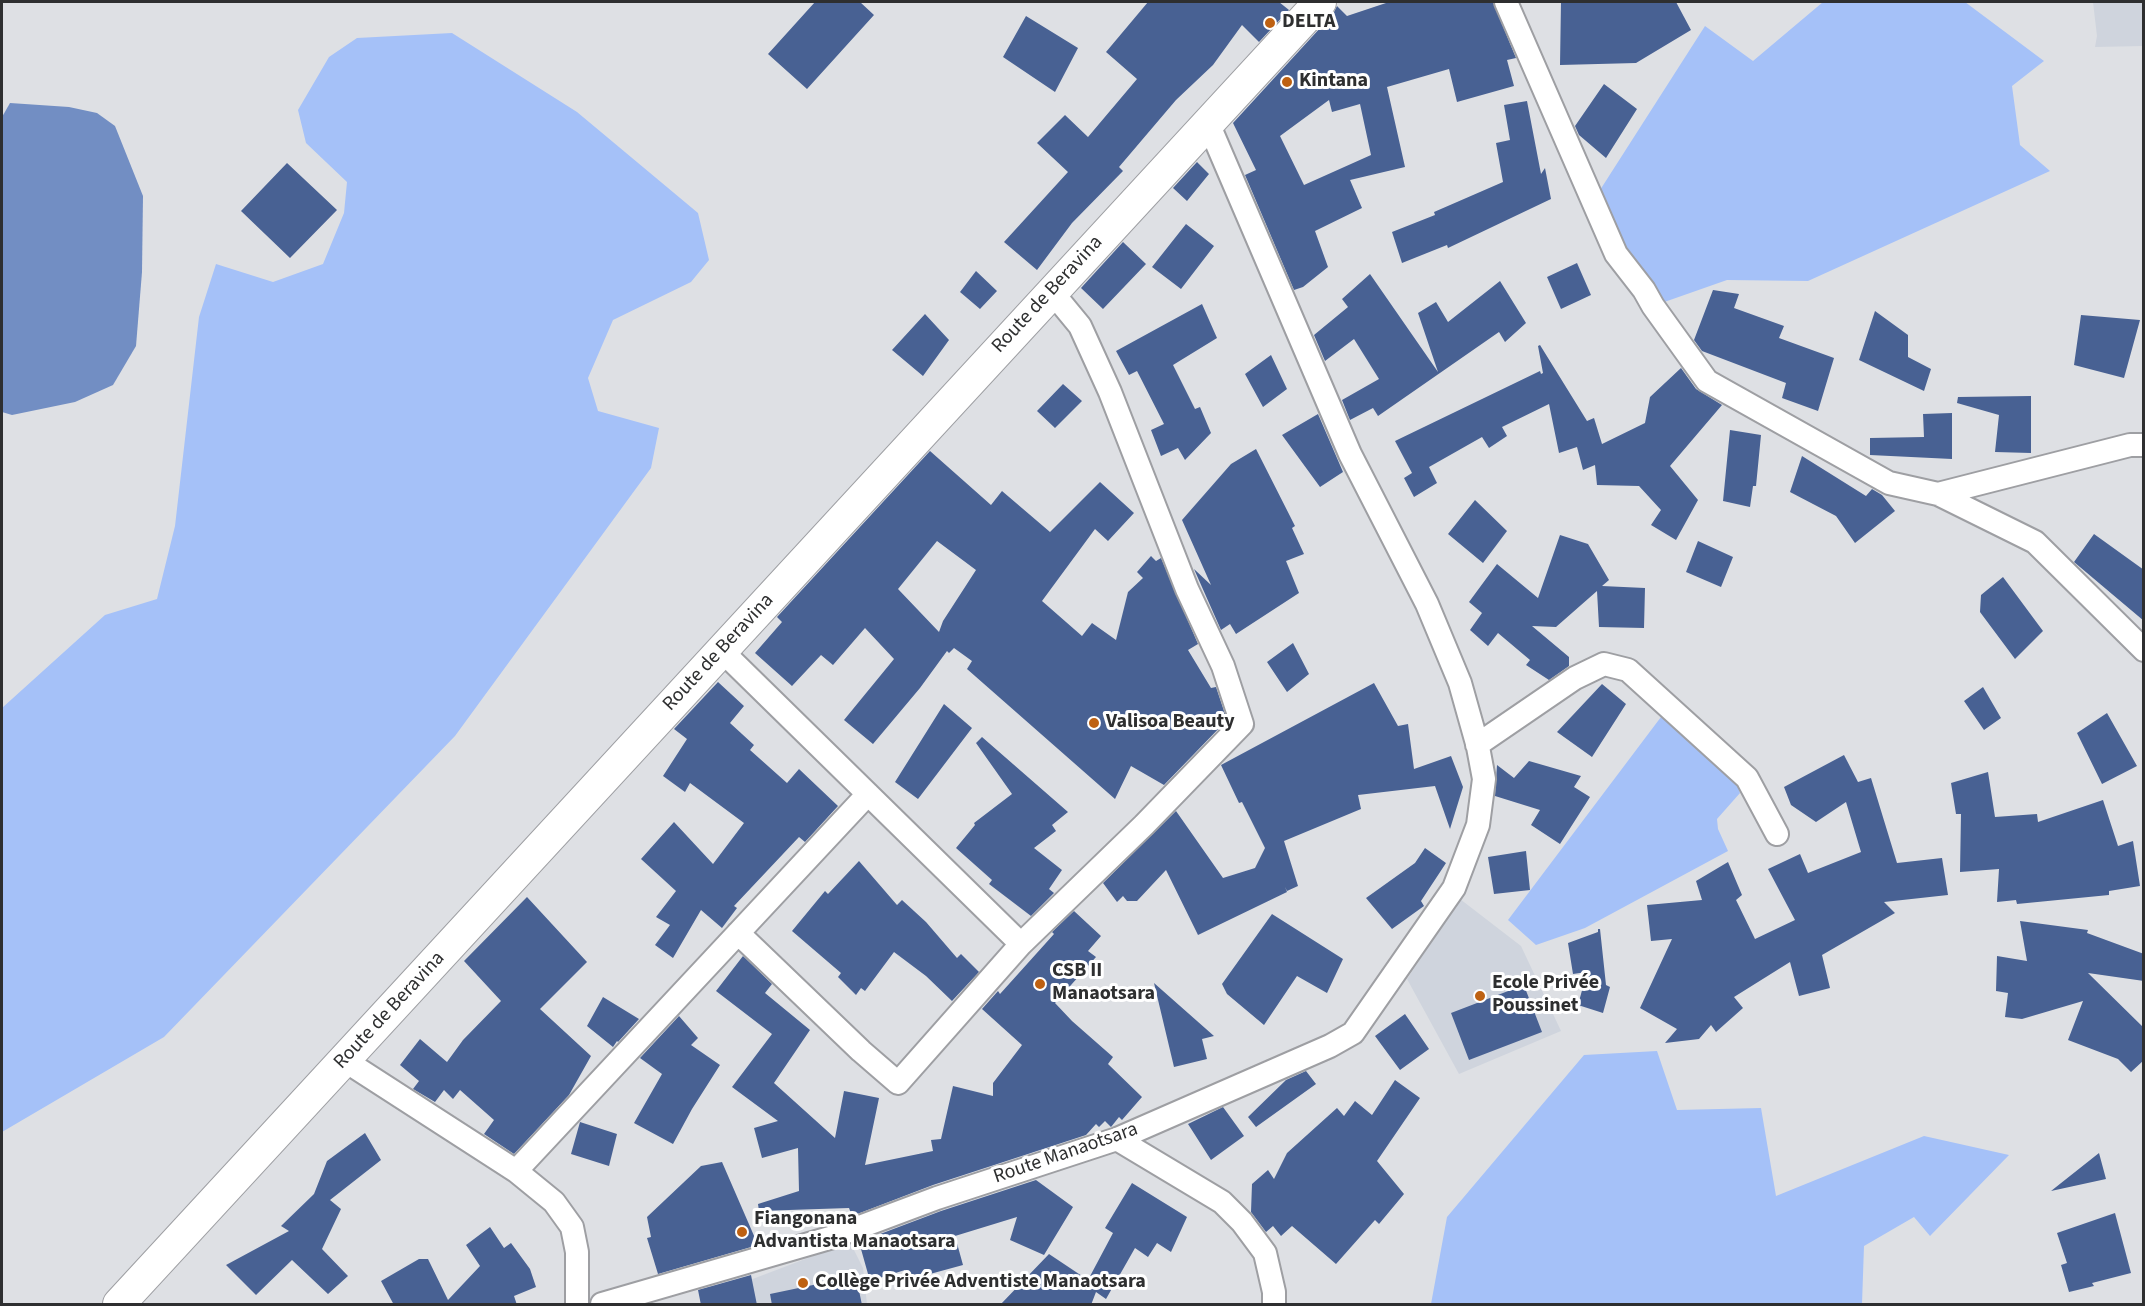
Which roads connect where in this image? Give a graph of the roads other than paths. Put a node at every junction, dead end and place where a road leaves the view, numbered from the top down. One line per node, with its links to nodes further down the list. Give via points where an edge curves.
1 (1320, 2): 3 (street, Route de Beravina)
2 (1506, 2): 6 (street, via 1616,254 1707,381 1889,483)
3 (1208, 123): 4 (street, Route de Beravina); 9 (street, Route Manaotsara, via 1350,454 1427,604 1460,683)
4 (1052, 292): 8 (street, Route de Beravina); 13 (street, via 1080,326 1110,392 1187,589 1223,666 1242,724)
5 (2144, 445): 6 (street, via 2130,445)
6 (1938, 494): 7 (street, via 2035,542)
7 (2144, 650)
8 (722, 651): 10 (street); 14 (street, Route de Beravina)
9 (1478, 745): 11 (street, via 1575,678 1604,664 1628,670 1747,778); 15 (street, Route Manaotsara, via 1484,780 1478,825 1454,888 1353,1033)
10 (868, 794): 12 (street); 13 (street)
11 (1777, 834)
12 (738, 933): 13 (street, via 898,1083); 16 (street)
13 (1021, 944)
14 (344, 1060): 16 (street); 17 (street, Route de Beravina)
15 (1116, 1139): 19 (street, Route Manaotsara, via 833,1237); 20 (street, via 1222,1202 1242,1222 1265,1253)
16 (516, 1171): 18 (street, via 554,1202 572,1227 577,1252)
17 (118, 1305)
18 (577, 1305)
19 (602, 1305)
20 (1274, 1305)

